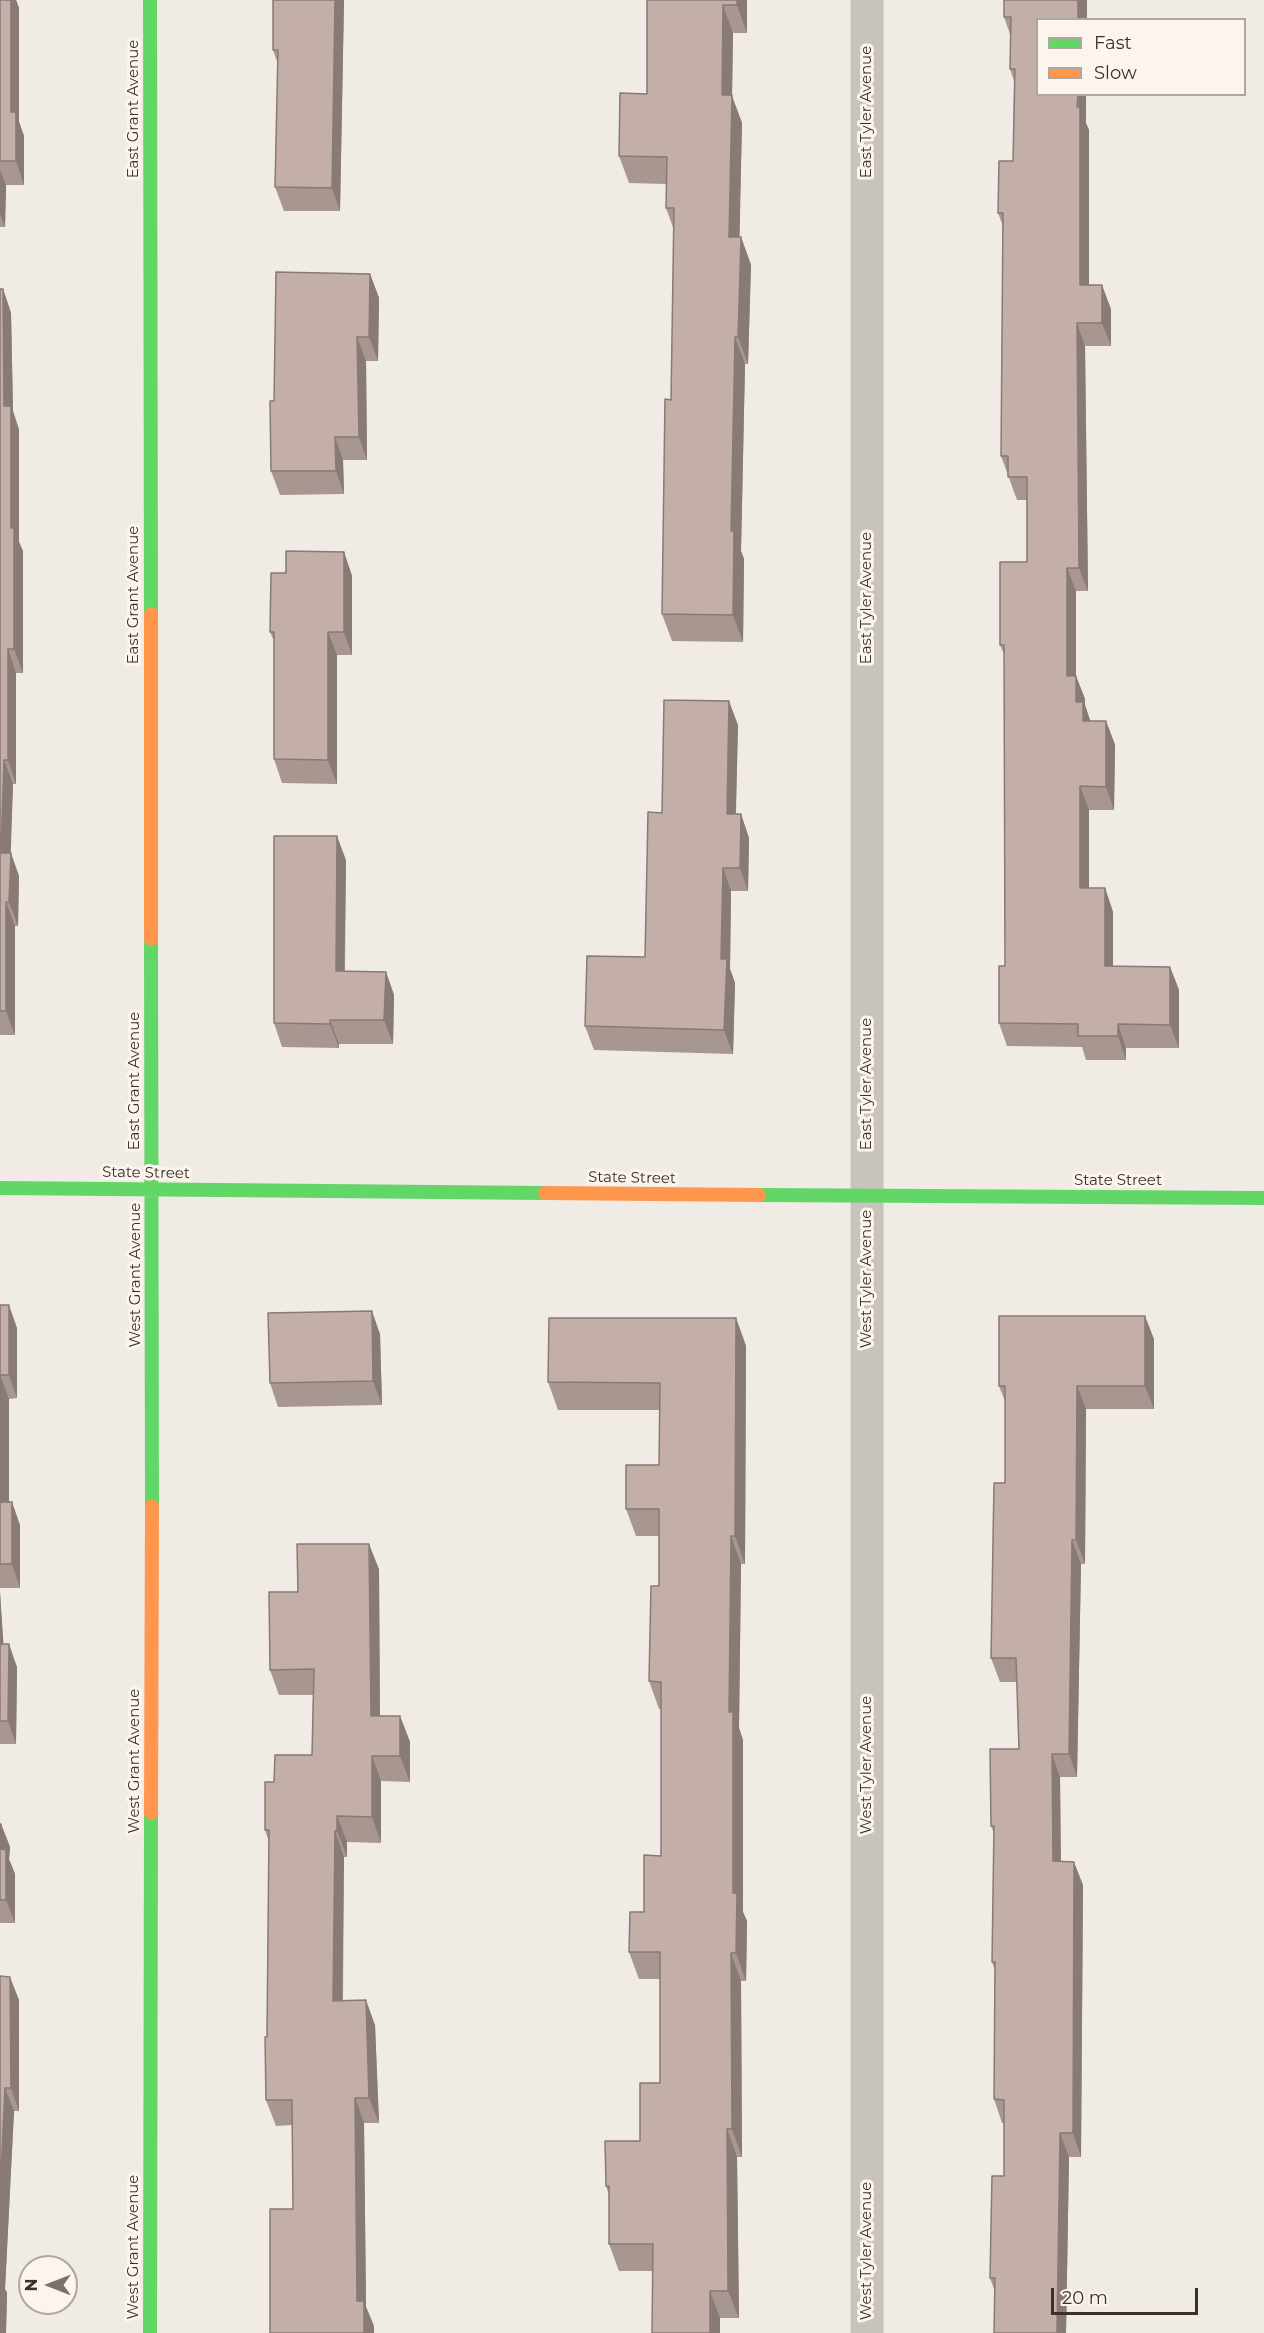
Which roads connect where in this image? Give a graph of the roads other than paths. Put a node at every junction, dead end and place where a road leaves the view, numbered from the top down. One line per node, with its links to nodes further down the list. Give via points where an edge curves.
1 (150, 0): 4 (street, East Grant Avenue)
2 (867, 0): 5 (street, East Tyler Avenue)
3 (0, 1188): 4 (street, State Street)
4 (152, 1190): 5 (street, State Street); 7 (street, West Grant Avenue)
5 (867, 1196): 6 (street, State Street); 8 (street, West Tyler Avenue)
6 (1264, 1198)
7 (150, 2333)
8 (867, 2333)

